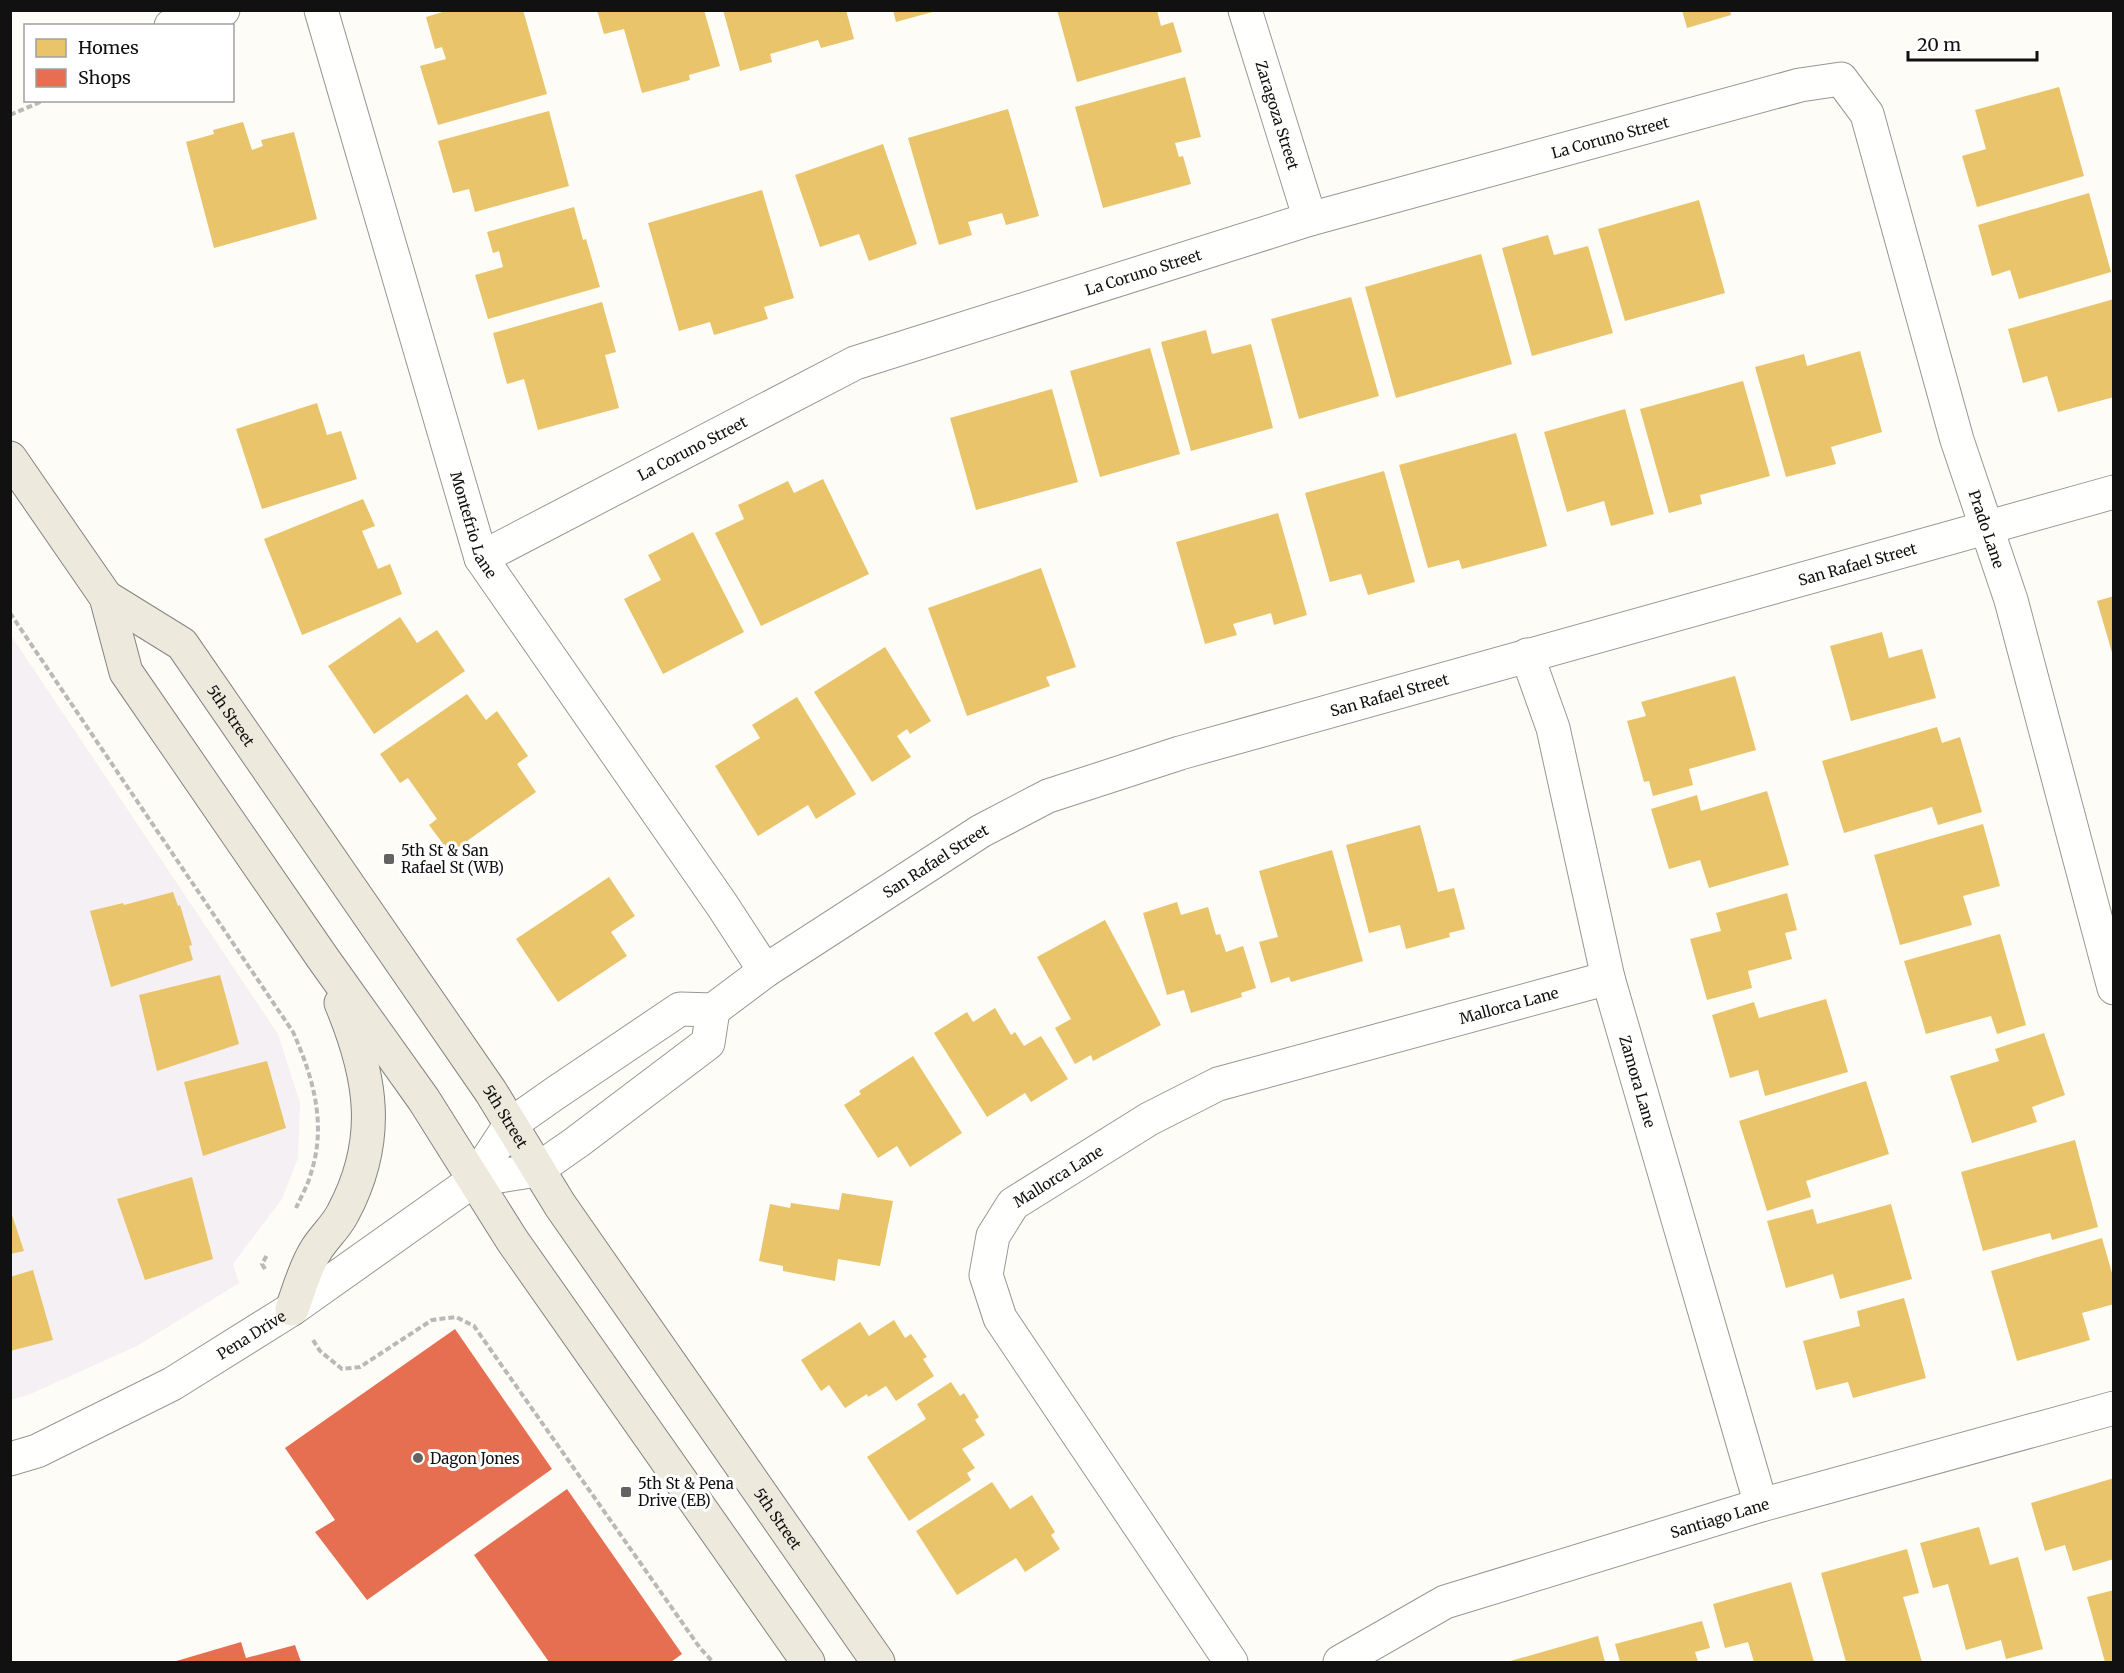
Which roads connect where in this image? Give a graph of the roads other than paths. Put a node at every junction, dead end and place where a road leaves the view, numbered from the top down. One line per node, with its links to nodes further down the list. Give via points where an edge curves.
1 (223, 10): 4 (street)
2 (321, 10): 10 (street, Montefrio Lane)
3 (1245, 10): 6 (street, Zaragoza Street)
4 (178, 24)
5 (1841, 79): 6 (street, La Coruno Street, via 1800,85); 9 (street, Prado Lane, via 1867,114 1957,440)
6 (1310, 219): 10 (street, La Coruno Street, via 855,363)
7 (10, 458): 11 (main road, 5th Street)
8 (2114, 492): 9 (street, San Rafael Street)
9 (1987, 527): 12 (street, San Rafael Street); 16 (street, Prado Lane, via 2011,600)
10 (481, 558): 14 (street, Montefrio Lane)
11 (106, 597): 13 (main road, 5th Street, via 126,672); 18 (main road, 5th Street, via 182,644)
12 (1527, 655): 14 (street, San Rafael Street, via 1180,753 1048,796 981,831); 15 (street, Zamora Lane, via 1553,728)
13 (322, 957): 20 (main road, 5th Street, via 424,1100); 21 (main road, via 360,1056 369,1101 368,1143 358,1184 342,1216 315,1251)
14 (765, 971): 17 (street, San Rafael Street)
15 (1608, 978): 24 (street, Zamora Lane); 27 (street, Mallorca Lane, via 1218,1084 1149,1119 1013,1204 993,1236 986,1275 1000,1318)
16 (2114, 988)
17 (713, 1010): 18 (street, via 680,1010); 19 (street, via 708,1043)
18 (510, 1125): 19 (main road, 5th Street); 20 (street)
19 (537, 1170): 20 (street); 26 (main road, 5th Street)
20 (474, 1180): 21 (street, Pena Drive); 25 (main road, 5th Street)
21 (292, 1310): 23 (street, Pena Drive, via 172,1384 37,1451)
22 (2114, 1408): 24 (street, Santiago Lane)
23 (10, 1459)
24 (1761, 1505): 28 (street, Santiago Lane, via 1445,1602)
25 (808, 1662)
26 (878, 1662)
27 (1231, 1662)
28 (1340, 1662)

